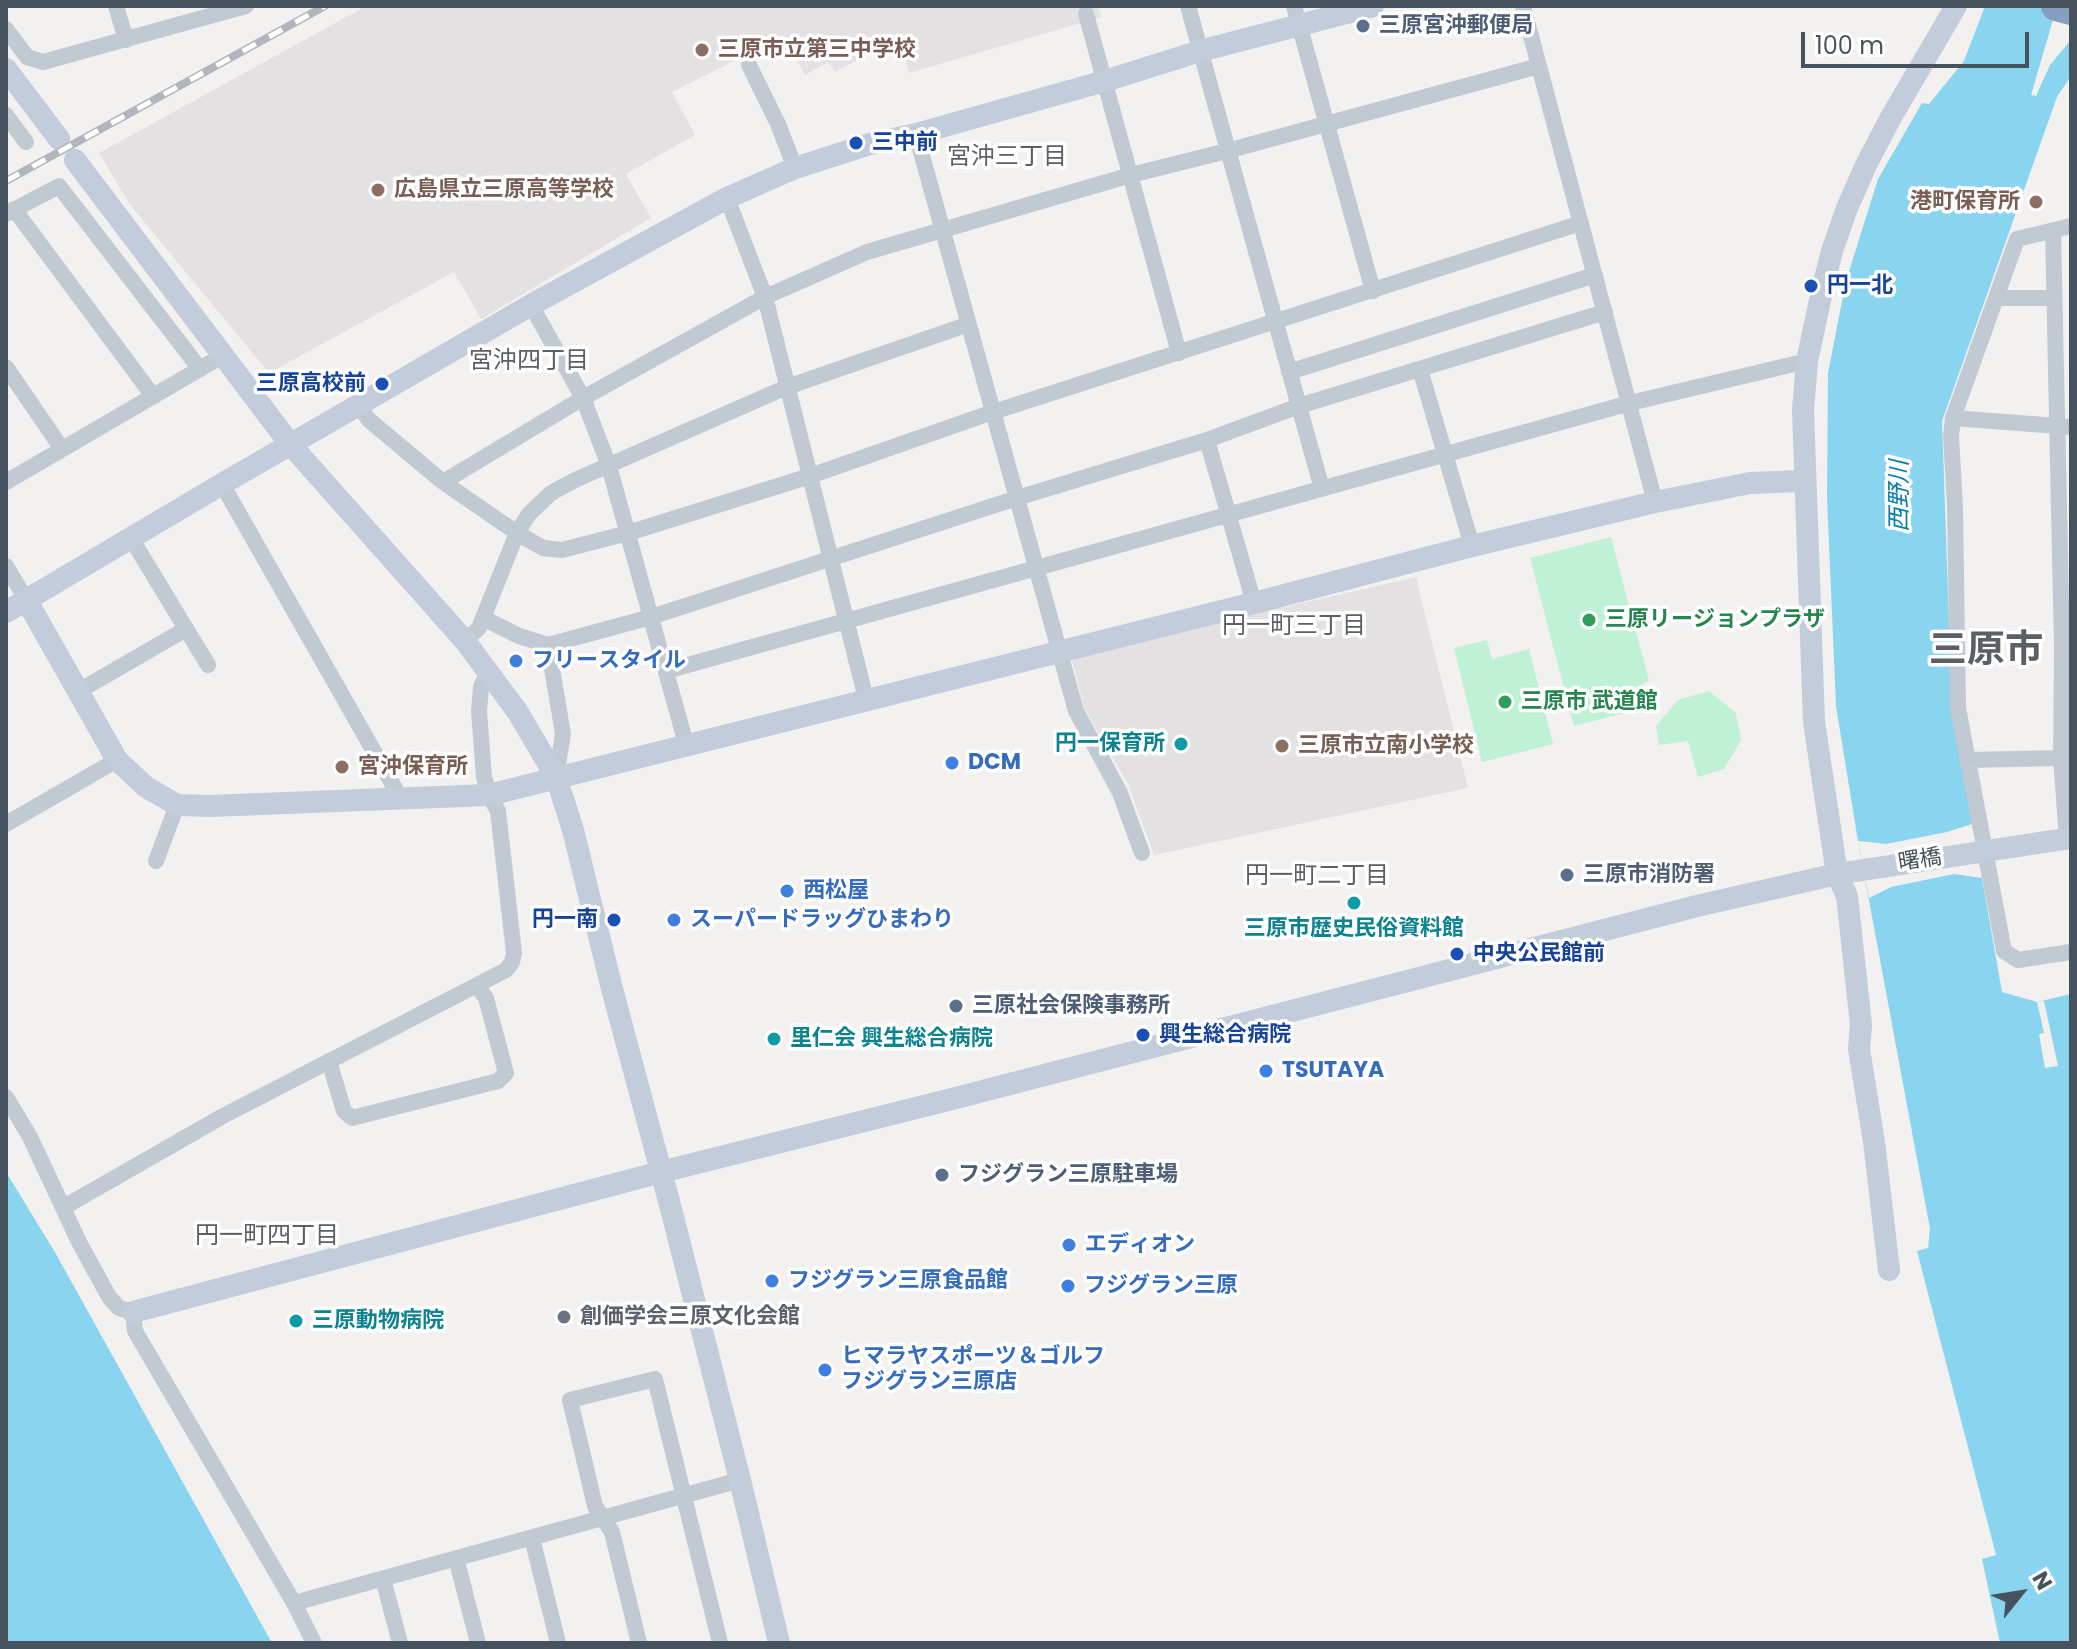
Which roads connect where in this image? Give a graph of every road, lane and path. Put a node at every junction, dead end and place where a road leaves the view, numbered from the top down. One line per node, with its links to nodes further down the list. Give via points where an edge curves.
1 (116, 6): 12 (street)
2 (246, 6): 12 (street)
3 (1188, 6): 13 (street)
4 (1373, 6): 10 (street)
5 (1523, 6): 15 (street)
6 (1956, 6): 44 (street, via 1890,119 1847,208)
7 (2056, 6): 8 (highway)
8 (2071, 10)
9 (1086, 14): 17 (street)
10 (1297, 16): 13 (street); 19 (street)
11 (6, 29): 12 (street, via 27,57 43,62)
12 (126, 40)
13 (1200, 51): 17 (street); 23 (street)
14 (749, 65): 25 (street)
15 (1539, 66): 19 (street); 29 (street)
16 (6, 69): 21 (street)
17 (1105, 81): 20 (street); 26 (street)
18 (6, 115): 22 (street)
19 (1327, 124): 23 (street); 34 (street)
20 (916, 134): 25 (street); 31 (street)
21 (59, 139)
22 (26, 142)
23 (1227, 151): 26 (street); 40 (street)
24 (75, 160): 43 (street)
25 (795, 168): 27 (street)
26 (1131, 175): 31 (street); 42 (street)
27 (727, 198): 35 (street); 38 (street)
28 (10, 212): 46 (street, via 59,186); 50 (street)
29 (1581, 223): 33 (street); 34 (street)
30 (2071, 226): 32 (street)
31 (942, 229): 35 (street, via 867,252); 41 (street)
32 (2053, 230): 36 (street, via 2017,239); 37 (street)
33 (1595, 275): 39 (street); 48 (street)
34 (1373, 291): 40 (street)
35 (765, 297): 49 (street); 51 (street)
36 (1996, 298): 37 (street); 56 (street)
37 (2054, 298): 57 (street)
38 (531, 305): 51 (street); 53 (street)
39 (1605, 312): 47 (street); 52 (street)
40 (1275, 322): 42 (street); 48 (street)
41 (969, 324): 49 (street); 55 (street)
42 (1179, 353): 55 (street)
43 (222, 356): 46 (street); 59 (street)
44 (1807, 361): 52 (street); 64 (street)
45 (6, 367): 60 (street)
46 (200, 369): 50 (street)
47 (1420, 369): 54 (street); 61 (street)
48 (1289, 372): 54 (street)
49 (787, 387): 62 (street); 63 (street)
50 (153, 396): 60 (street)
51 (583, 398): 62 (street); 66 (street)
52 (1630, 403): 61 (street); 70 (street)
53 (358, 405): 59 (street); 66 (street)
54 (1299, 406): 58 (street); 68 (street)
55 (993, 412): 63 (street); 69 (street)
56 (1953, 418): 57 (street); 97 (street, via 1958,708)
57 (2064, 426): 95 (street)
58 (1207, 440): 69 (street); 71 (street)
59 (290, 444): 67 (street); 86 (street)
60 (62, 449): 65 (street)
61 (1445, 455): 68 (street); 75 (street)
62 (609, 466): 72 (street, via 551,493); 73 (street)
63 (810, 476): 73 (street); 76 (street)
64 (1804, 481): 70 (street, via 1750,483); 107 (street, via 1814,722)
65 (6, 482)
66 (443, 482): 72 (street)
67 (222, 484): 74 (street); 100 (street)
68 (1322, 489): 71 (street)
69 (1017, 498): 76 (street); 78 (street)
70 (1655, 502): 75 (street)
71 (1229, 515): 78 (street); 80 (street)
72 (517, 533): 73 (street, via 543,548 562,550); 83 (street)
73 (628, 533): 82 (street)
74 (131, 538): 79 (street); 85 (street)
75 (1472, 546): 80 (street)
76 (831, 558): 82 (street); 84 (street)
77 (6, 566): 79 (street)
78 (1037, 569): 84 (street); 88 (street)
79 (27, 601): 81 (street); 92 (street)
80 (1254, 603): 88 (street)
81 (6, 612)
82 (651, 617): 87 (street); 90 (street)
83 (483, 618): 86 (street); 87 (street)
84 (846, 622): 90 (street); 93 (street)
85 (186, 629): 89 (street); 92 (street)
86 (465, 641): 91 (street)
87 (548, 645): 98 (street, via 563,734)
88 (1060, 650): 93 (street); 105 (street, via 1076,711 1120,793)
89 (208, 665)
90 (666, 671): 94 (street)
91 (488, 672): 98 (street); 99 (street, via 479,711)
92 (77, 692): 96 (street)
93 (866, 699): 94 (street)
94 (686, 744): 98 (street)
95 (2061, 758): 97 (street); 103 (street)
96 (117, 760): 101 (street, via 146,787); 102 (street)
97 (1967, 760): 104 (street)
98 (556, 777): 99 (street); 112 (street)
99 (489, 795): 100 (street); 109 (street, via 498,811 514,953 506,970)
100 (401, 799): 101 (street)
101 (177, 805): 106 (street)
102 (6, 824)
103 (2069, 838): 104 (street, 曙橋)
104 (1981, 852): 107 (street, 曙橋); 108 (street, via 2004,951 2018,960)
105 (1142, 853)
106 (156, 861)
107 (1837, 874): 112 (street, 曙橋); 114 (street, via 1847,896 1859,1049)
108 (2071, 952)
109 (477, 986): 110 (street); 110 (street, via 486,998 506,1073 498,1081 352,1118 344,1111)
110 (329, 1061): 113 (street)
111 (6, 1097): 113 (street)
112 (661, 1172): 115 (street, 曙橋); 116 (street)
113 (64, 1207): 115 (street, via 109,1297 119,1308)
114 (1889, 1270)
115 (133, 1312): 122 (street, via 135,1331)
116 (740, 1480): 117 (street); 129 (street)
117 (685, 1495): 118 (street); 118 (street, via 655,1379 570,1400); 128 (street)
118 (602, 1518): 119 (street); 127 (street, via 612,1532)
119 (532, 1538): 120 (street); 126 (street)
120 (456, 1558): 121 (street); 125 (street)
121 (383, 1579): 122 (street); 124 (street)
122 (294, 1603): 123 (street)
123 (314, 1643)
124 (400, 1643)
125 (478, 1643)
126 (558, 1643)
127 (639, 1643)
128 (720, 1643)
129 (779, 1643)

